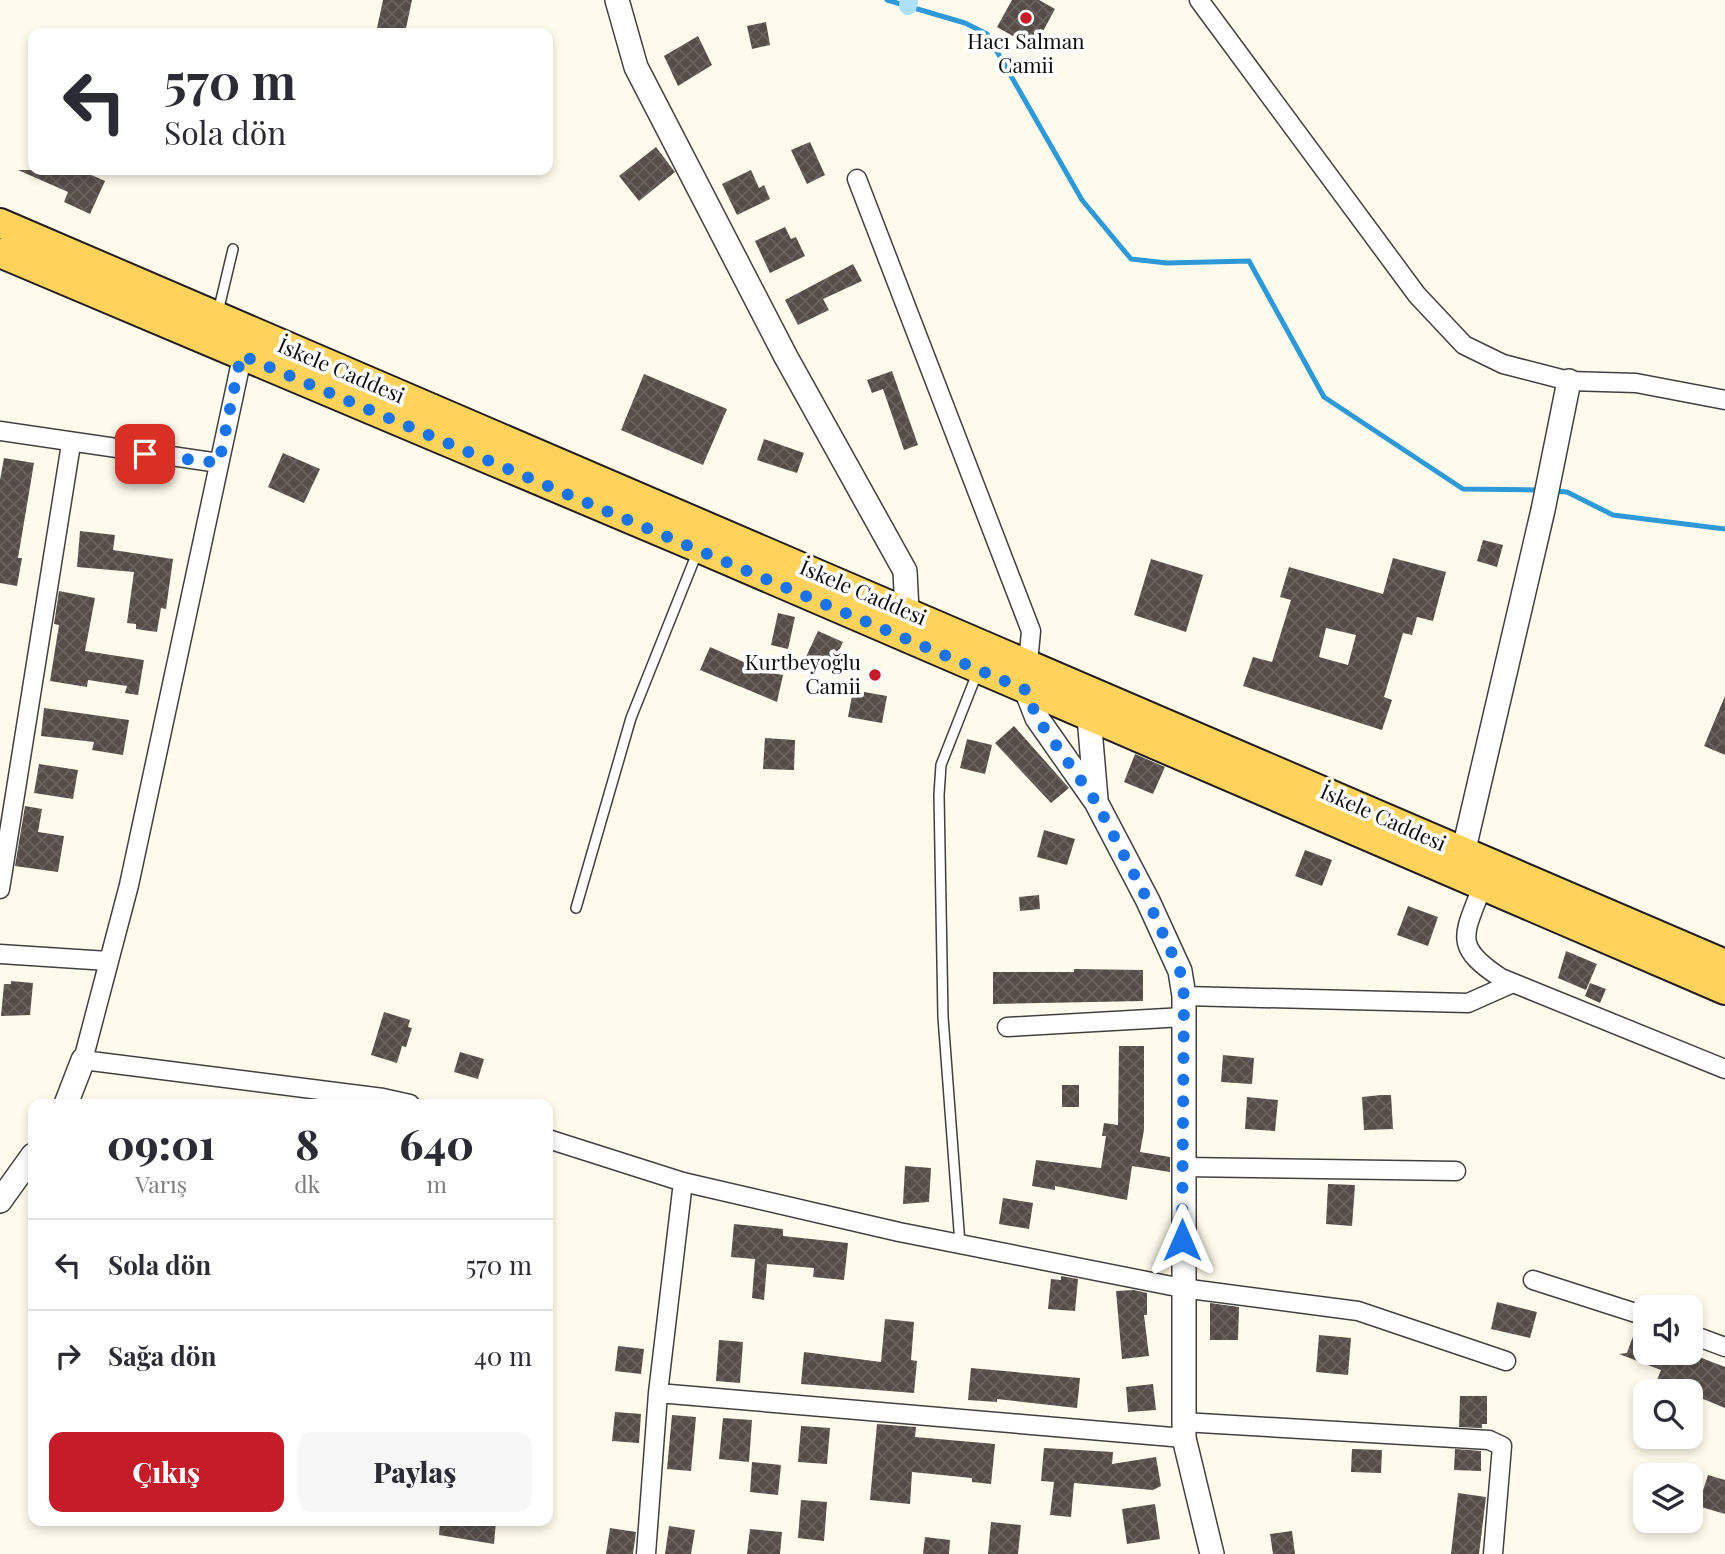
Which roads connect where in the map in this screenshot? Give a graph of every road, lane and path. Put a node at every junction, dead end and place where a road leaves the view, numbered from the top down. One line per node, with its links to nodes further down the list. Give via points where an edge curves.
1 (617, 0): 15 (street, via 636,67 786,357 905,571)
2 (1199, 0): 9 (street, via 1417,295 1464,345 1503,363)
3 (858, 179): 17 (street, via 1031,631)
4 (0, 223): 7 (main road, İskele Caddesi)
5 (233, 249): 7 (lane)
6 (0, 253): 7 (main road)
7 (215, 330): 8 (main road, İskele Caddesi)
8 (245, 343): 13 (street); 14 (main road); 15 (main road, İskele Caddesi)
9 (1569, 381): 10 (street, via 1636,383); 20 (street)
10 (1725, 400)
11 (0, 431): 12 (street)
12 (71, 444): 13 (street); 21 (street)
13 (219, 463): 24 (street, via 129,885)
14 (699, 548): 16 (main road); 22 (lane, via 631,718)
15 (906, 611): 17 (main road, İskele Caddesi)
16 (979, 669): 17 (main road); 40 (lane, via 941,765 939,795 943,1017)
17 (1027, 677): 18 (main road); 19 (street, via 1037,718); 20 (main road, İskele Caddesi)
18 (1089, 717): 19 (street); 20 (main road)
19 (1096, 802): 28 (street, via 1180,971)
20 (1467, 872): 25 (main road, İskele Caddesi); 26 (street, via 1464,935 1469,951 1483,966); 27 (main road)
21 (0, 889)
22 (576, 908)
23 (0, 954): 24 (street)
24 (108, 961): 30 (street)
25 (1725, 964)
26 (1513, 983): 28 (street, via 1468,1003); 31 (street)
27 (1725, 990)
28 (1184, 1006): 29 (street); 36 (street)
29 (1007, 1027)
30 (83, 1060): 32 (street); 33 (street)
31 (1725, 1069)
32 (68, 1099)
33 (388, 1099)
34 (553, 1141): 38 (street)
35 (28, 1162): 39 (street)
36 (1183, 1167): 37 (street); 42 (street)
37 (1456, 1171)
38 (683, 1182): 40 (street); 47 (street)
39 (0, 1201)
40 (960, 1244): 42 (street)
41 (1533, 1280): 43 (street)
42 (1182, 1288): 46 (street, via 1358,1311); 48 (street)
43 (1633, 1312)
44 (1703, 1339): 45 (street)
45 (1725, 1347)
46 (1506, 1361)
47 (658, 1393): 48 (street); 49 (street)
48 (1184, 1430): 50 (street); 51 (street, via 1489,1440 1502,1446)
49 (646, 1554)
50 (1212, 1554)
51 (1493, 1554)

